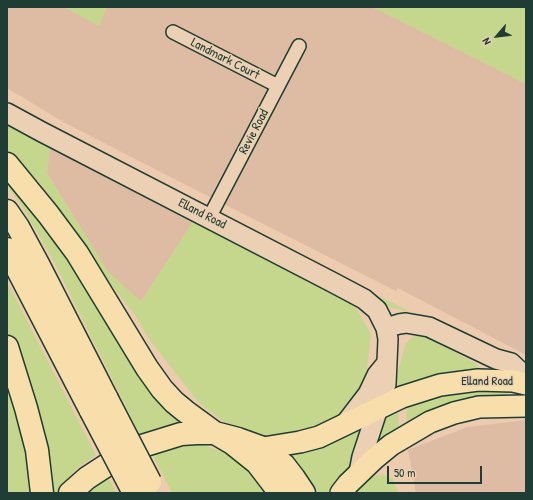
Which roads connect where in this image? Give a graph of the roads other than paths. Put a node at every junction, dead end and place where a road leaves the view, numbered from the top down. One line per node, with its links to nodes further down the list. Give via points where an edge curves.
1 (173, 32): 3 (street, Landmark Court)
2 (300, 46): 3 (street, Revie Road)
3 (278, 86): 7 (street, Revie Road)
4 (7, 113): 7 (street, Elland Road)
5 (7, 164): 18 (highway, via 77,253 162,389 174,402)
6 (7, 211): 14 (highway, via 38,264)
7 (209, 218): 9 (street, Elland Road, via 364,299 377,310)
8 (7, 249): 14 (highway)
9 (386, 328): 11 (street, Elland Road); 12 (street, Elland Road, via 406,323 429,327 511,364)
10 (7, 347): 22 (highway, via 37,450)
11 (388, 362): 16 (street, Elland Road, via 386,384); 17 (street, Elland Road)
12 (526, 377)
13 (526, 384): 16 (main road, Elland Road, via 478,380 440,385)
14 (99, 405): 21 (highway, bridge)
15 (526, 406): 20 (main road, Elland Road, via 479,407 430,422 391,445)
16 (379, 407): 17 (main road, Elland Road); 20 (street, Elland Road, via 362,457)
17 (345, 424): 19 (main road, Elland Road, via 319,437)
18 (215, 433): 19 (highway); 23 (highway, via 181,434 139,447 100,469); 24 (highway, via 257,463)
19 (263, 448): 25 (highway, via 284,465)
20 (360, 472): 26 (main road, Elland Road)
21 (147, 489)
22 (42, 493)
23 (70, 493)
24 (280, 493)
25 (304, 493)
26 (342, 493)

